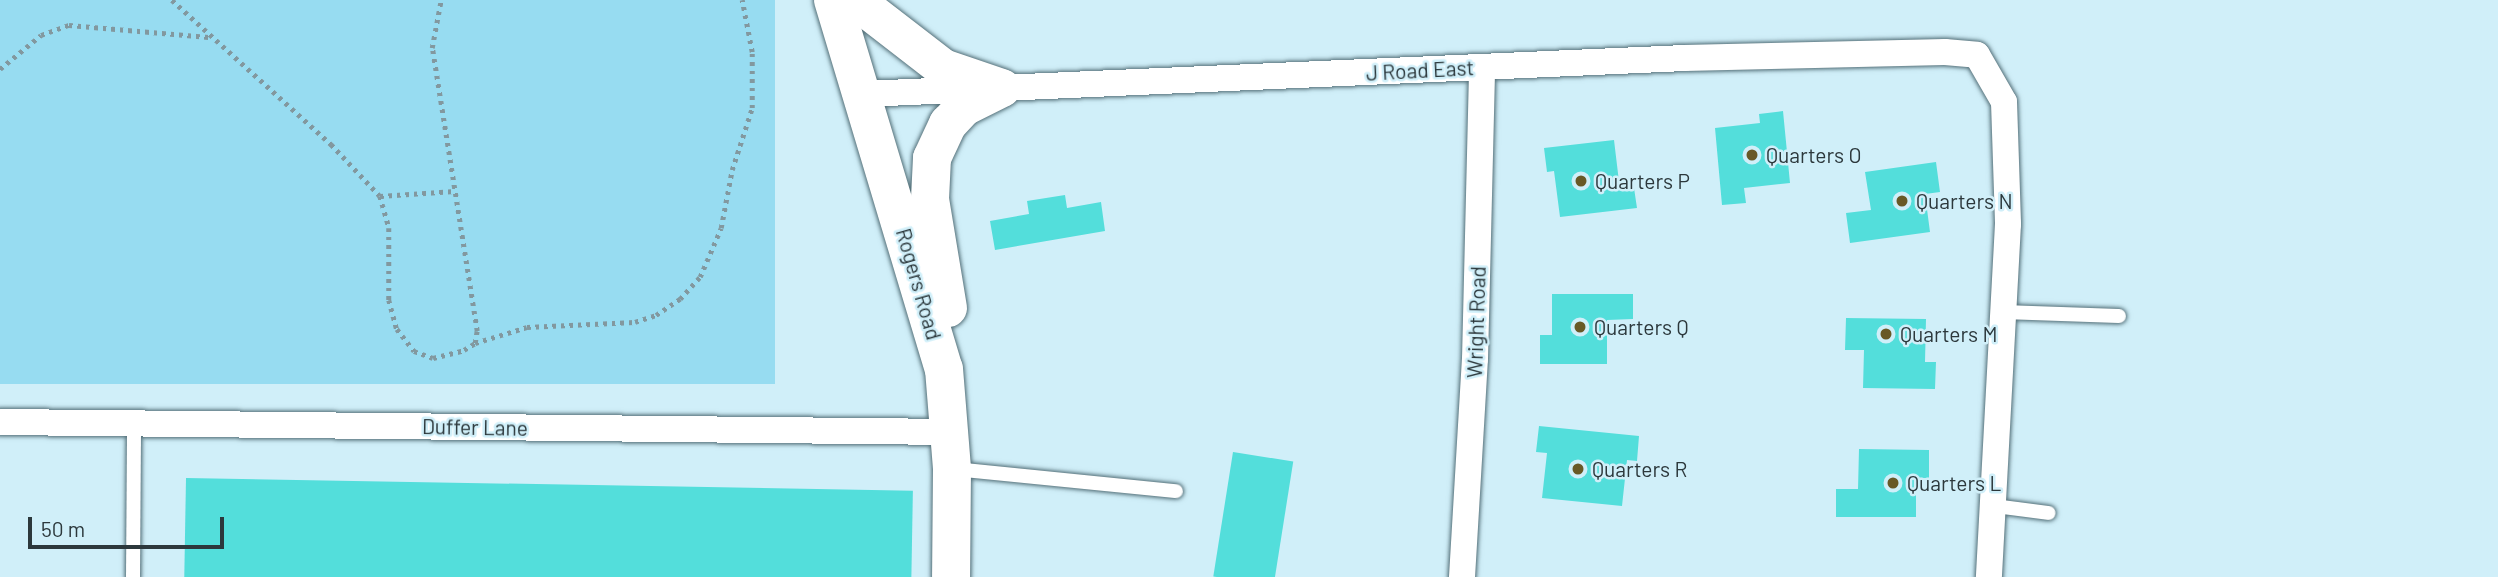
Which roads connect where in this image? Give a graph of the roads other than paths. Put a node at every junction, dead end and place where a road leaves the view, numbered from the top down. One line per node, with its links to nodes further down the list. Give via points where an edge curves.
1 (833, 0): 5 (street, Rogers Road)
2 (855, 0): 4 (street, via 934,63)
3 (1482, 67): 4 (street, J Road East); 6 (street, J Road East, via 1849,54 1977,55 2004,102 2008,224); 18 (street, Wright Road, via 1475,359)
4 (1002, 88): 5 (street, J Road East); 8 (street, via 964,107 948,124 932,158 930,200 948,301)
5 (864, 94): 8 (street, Rogers Road)
6 (2003, 312): 7 (lane); 14 (street)
7 (2119, 316)
8 (944, 369): 11 (street, Rogers Road)
9 (0, 422): 10 (street, Duffer Lane)
10 (134, 423): 11 (street, Duffer Lane); 16 (lane)
11 (950, 432): 12 (street, Rogers Road)
12 (952, 469): 13 (lane); 17 (street, Rogers Road)
13 (1176, 492)
14 (1995, 506): 15 (lane); 19 (street)
15 (2049, 513)
16 (133, 577)
17 (950, 577)
18 (1462, 577)
19 (1989, 577)

